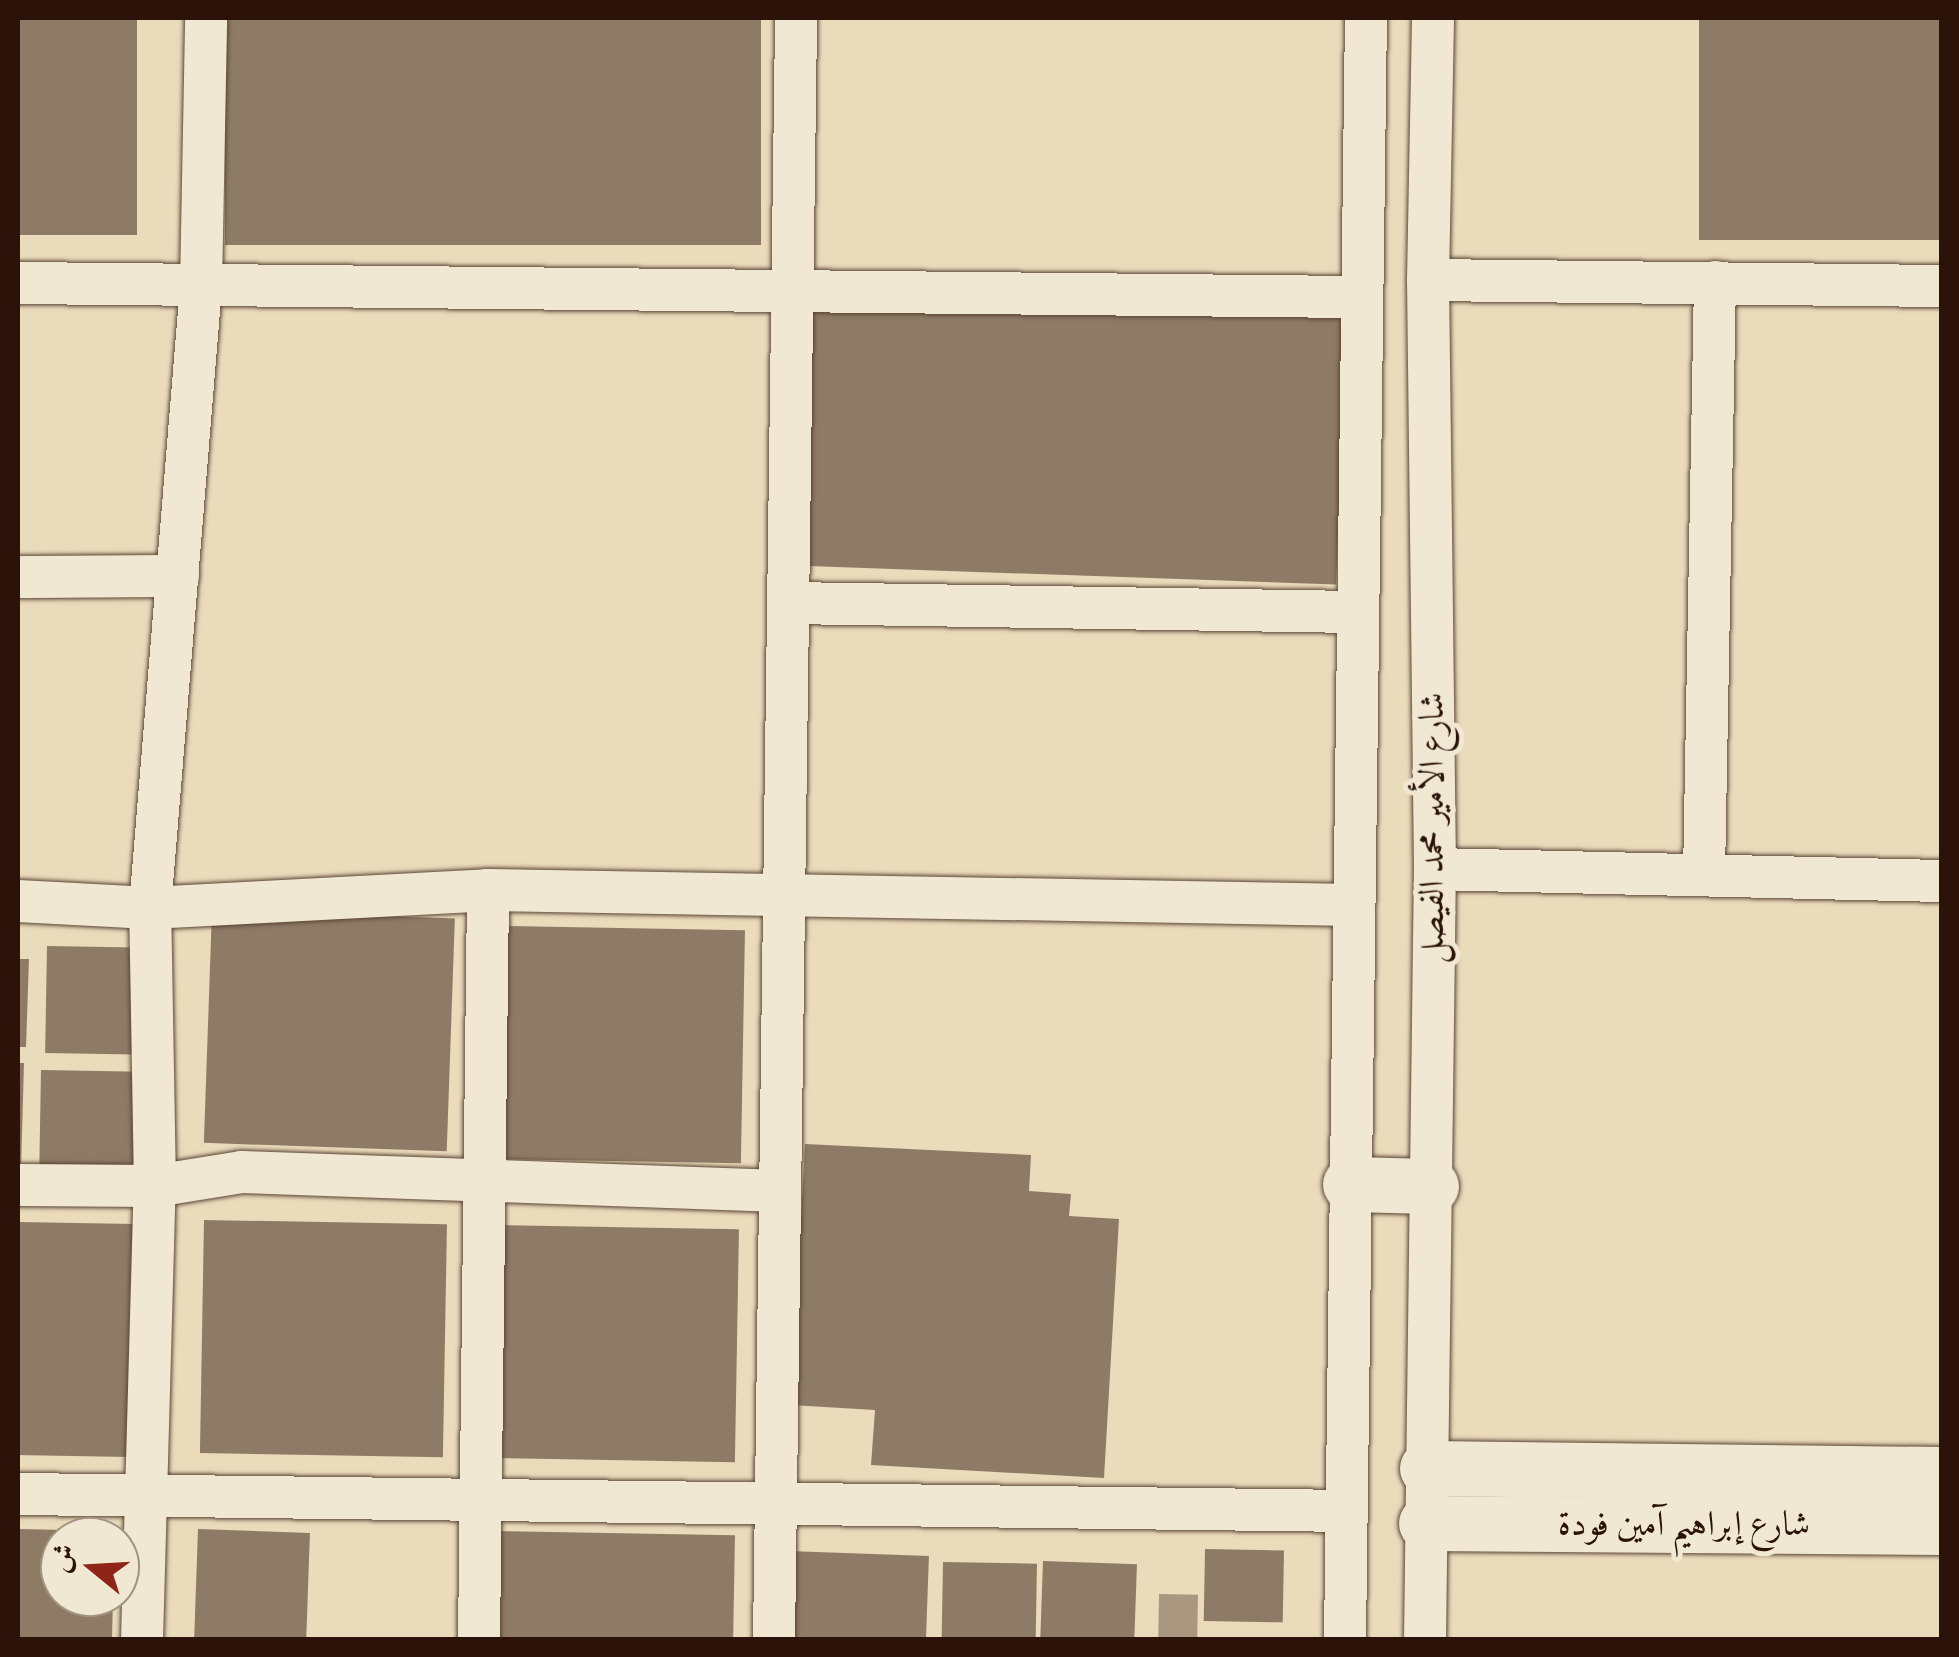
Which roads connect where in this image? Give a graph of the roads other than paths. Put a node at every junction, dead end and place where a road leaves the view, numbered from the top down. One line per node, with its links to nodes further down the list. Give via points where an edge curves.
1 (206, 18): 8 (street)
2 (796, 18): 10 (street)
3 (1366, 18): 11 (street)
4 (1433, 18): 5 (street, شارع الأمير محمد الفيصل)
5 (1428, 280): 6 (street); 16 (street, شارع الأمير محمد الفيصل)
6 (1715, 282): 9 (street); 17 (street)
7 (18, 283): 8 (street)
8 (201, 286): 10 (street); 12 (street)
9 (1942, 286)
10 (792, 292): 11 (street); 14 (street)
11 (1362, 296): 15 (street)
12 (178, 576): 13 (street); 23 (street)
13 (18, 577)
14 (789, 604): 15 (street); 20 (street)
15 (1358, 612): 22 (street)
16 (1435, 869): 17 (street); 28 (street, شارع الأمير محمد الفيصل)
17 (1704, 876): 18 (street)
18 (1942, 881)
19 (488, 890): 20 (street); 23 (street); 24 (street)
20 (784, 896): 22 (street); 29 (street)
21 (18, 901): 23 (street)
22 (1354, 905): 25 (street)
23 (150, 908): 27 (street)
24 (487, 1180): 27 (street, via 242,1172); 29 (street); 34 (street)
25 (1350, 1184): 28 (street); 37 (street)
26 (18, 1185): 27 (street)
27 (155, 1186): 35 (street)
28 (1430, 1186): 30 (street, شارع الأمير محمد الفيصل)
29 (780, 1191): 36 (street)
30 (1427, 1468): 31 (street, شارع إبراهيم آمين فودة); 38 (street, شارع الأمير محمد الفيصل)
31 (1802, 1472): 32 (street, شارع إبراهيم آمين فودة); 39 (street)
32 (1942, 1474)
33 (18, 1494): 35 (street)
34 (481, 1497): 35 (street); 36 (street); 42 (street)
35 (149, 1498): 41 (street)
36 (776, 1502): 37 (street); 43 (street)
37 (1346, 1511): 44 (street)
38 (1426, 1523): 39 (street, شارع إبراهيم آمين فودة); 45 (street, شارع الأمير محمد الفيصل)
39 (1802, 1526): 40 (street, شارع إبراهيم آمين فودة)
40 (1942, 1527)
41 (142, 1640)
42 (479, 1640)
43 (774, 1640)
44 (1345, 1640)
45 (1425, 1640)

